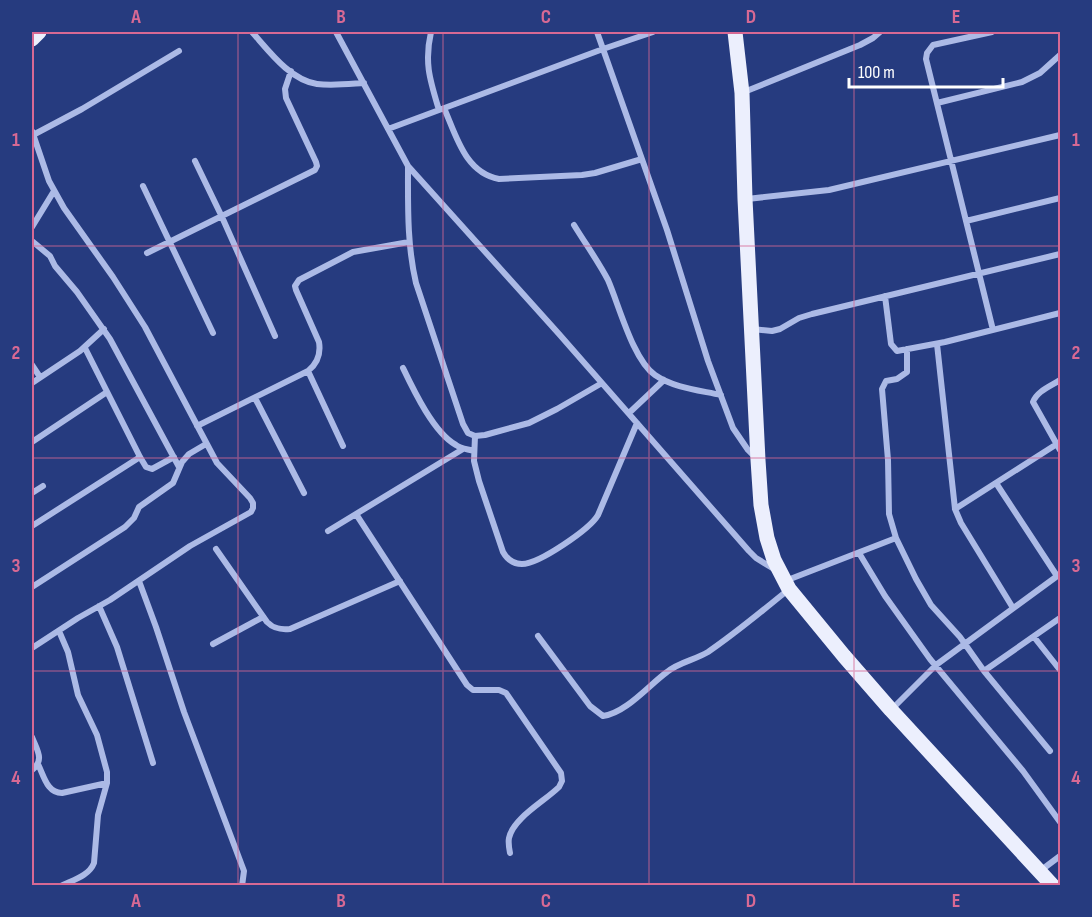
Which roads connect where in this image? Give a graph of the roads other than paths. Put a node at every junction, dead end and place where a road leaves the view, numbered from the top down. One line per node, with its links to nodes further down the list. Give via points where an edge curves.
1 (39, 32): 10 (main road)
2 (252, 32): 14 (street)
3 (336, 32): 15 (street)
4 (431, 32): 18 (street, via 429,79)
5 (597, 32): 11 (street)
6 (653, 32): 11 (street)
7 (735, 32): 16 (main road)
8 (880, 32): 16 (street, via 860,45)
9 (992, 32): 17 (street, via 929,48 926,59)
10 (32, 39)
11 (603, 49): 18 (street); 22 (street)
12 (179, 51): 20 (street, via 82,109)
13 (1060, 56): 17 (street, via 1022,82)
14 (291, 71): 15 (street, via 319,84); 30 (street, via 286,98 317,166)
15 (364, 83): 19 (street)
16 (742, 93): 29 (main road)
17 (937, 103): 24 (street)
18 (441, 109): 19 (street); 22 (street, via 467,159 491,178 582,176)
19 (388, 129): 25 (street)
20 (32, 133): 27 (street)
21 (1060, 135): 24 (street)
22 (642, 159): 59 (street)
23 (195, 161): 30 (street)
24 (951, 162): 29 (street, via 829,190); 31 (street)
25 (408, 166): 36 (street); 57 (street)
26 (142, 186): 35 (street)
27 (54, 191): 33 (street); 63 (street, via 135,309)
28 (1060, 198): 31 (street)
29 (745, 199): 43 (main road)
30 (222, 217): 35 (street); 46 (street)
31 (966, 221): 39 (street)
32 (574, 225): 54 (street, via 608,282 641,360)
33 (32, 227)
34 (32, 241): 42 (street, via 50,256)
35 (169, 242): 37 (street); 45 (street)
36 (409, 242): 52 (street, via 353,252 296,283 320,346 316,363); 64 (street, via 416,283 459,413 468,433)
37 (147, 253)
38 (1060, 254): 39 (street)
39 (979, 275): 40 (street); 44 (street)
40 (885, 296): 43 (street, via 799,318 772,331); 49 (street, via 891,344 897,351)
41 (1060, 313): 44 (street)
42 (104, 329): 48 (street); 71 (street)
43 (752, 329): 73 (main road)
44 (993, 330): 47 (street)
45 (213, 333)
46 (275, 336)
47 (937, 344): 49 (street); 79 (street)
48 (85, 348): 53 (street); 58 (street)
49 (907, 350): 83 (street, via 907,372 886,381 882,389 889,514)
50 (32, 365): 53 (street)
51 (403, 368): 69 (street, via 437,426)
52 (308, 371): 60 (street); 67 (street)
53 (40, 377): 56 (street)
54 (664, 380): 59 (street); 61 (street)
55 (1060, 380): 68 (street, via 1039,393 1033,402)
56 (32, 383)
57 (602, 383): 61 (street); 64 (street, via 530,423)
58 (107, 392): 65 (street); 72 (street)
59 (721, 395): 73 (street, via 733,428)
60 (255, 398): 63 (street); 78 (street)
61 (629, 413): 62 (street)
62 (637, 423): 70 (street, via 595,521 526,564 513,562 503,552 479,481); 89 (street, via 749,551)
63 (197, 426): 66 (street)
64 (475, 436): 70 (street)
65 (32, 442)
66 (206, 444): 74 (street, via 189,454); 87 (street, via 217,464 250,498 253,508)
67 (343, 446)
68 (1059, 446): 75 (street)
69 (463, 449): 70 (street); 80 (street)
70 (474, 451)
71 (174, 457): 72 (street, via 152,470); 74 (street)
72 (140, 458): 81 (street)
73 (758, 460): 89 (main road, via 767,538)
74 (179, 467): 90 (street, via 172,483 139,507 125,527)
75 (996, 483): 79 (street); 86 (street)
76 (43, 486): 77 (street)
77 (32, 493)
78 (304, 493)
79 (955, 509): 92 (street)
80 (356, 514): 82 (street); 88 (street)
81 (32, 526)
82 (328, 531)
83 (896, 538): 85 (street); 99 (street, via 931,605)
84 (216, 549): 93 (street)
85 (859, 553): 89 (street); 101 (street)
86 (1059, 575): 92 (street)
87 (139, 581): 91 (street); 116 (street, via 244,871)
88 (400, 581): 93 (street, via 290,629 272,627); 112 (street, via 467,685 473,690 506,693 561,773 559,787 515,825 509,836)
89 (784, 581): 96 (street, via 707,653 674,667 609,715 603,716 590,706); 104 (main road)
90 (32, 587)
91 (99, 606): 95 (street); 107 (street, via 117,647)
92 (1013, 608): 99 (street)
93 (263, 616): 98 (street)
94 (1060, 618): 97 (street)
95 (59, 630): 100 (street); 110 (street, via 78,695 105,762)
96 (538, 636)
97 (1034, 637): 102 (street); 103 (street)
98 (213, 644)
99 (964, 644): 101 (street); 103 (street)
100 (32, 648)
101 (936, 666): 104 (street); 111 (street)
102 (1060, 670)
103 (984, 671): 106 (street)
104 (891, 710): 114 (main road)
105 (32, 737): 108 (street)
106 (1050, 752)
107 (153, 763)
108 (38, 764): 109 (street); 110 (street, via 49,788 57,793)
109 (32, 771)
110 (107, 783): 115 (street, via 98,815 92,868)
111 (1060, 822)
112 (510, 852)
113 (1060, 856): 114 (street)
114 (1040, 871): 117 (main road)
115 (61, 885)
116 (243, 885)
117 (1053, 885)

